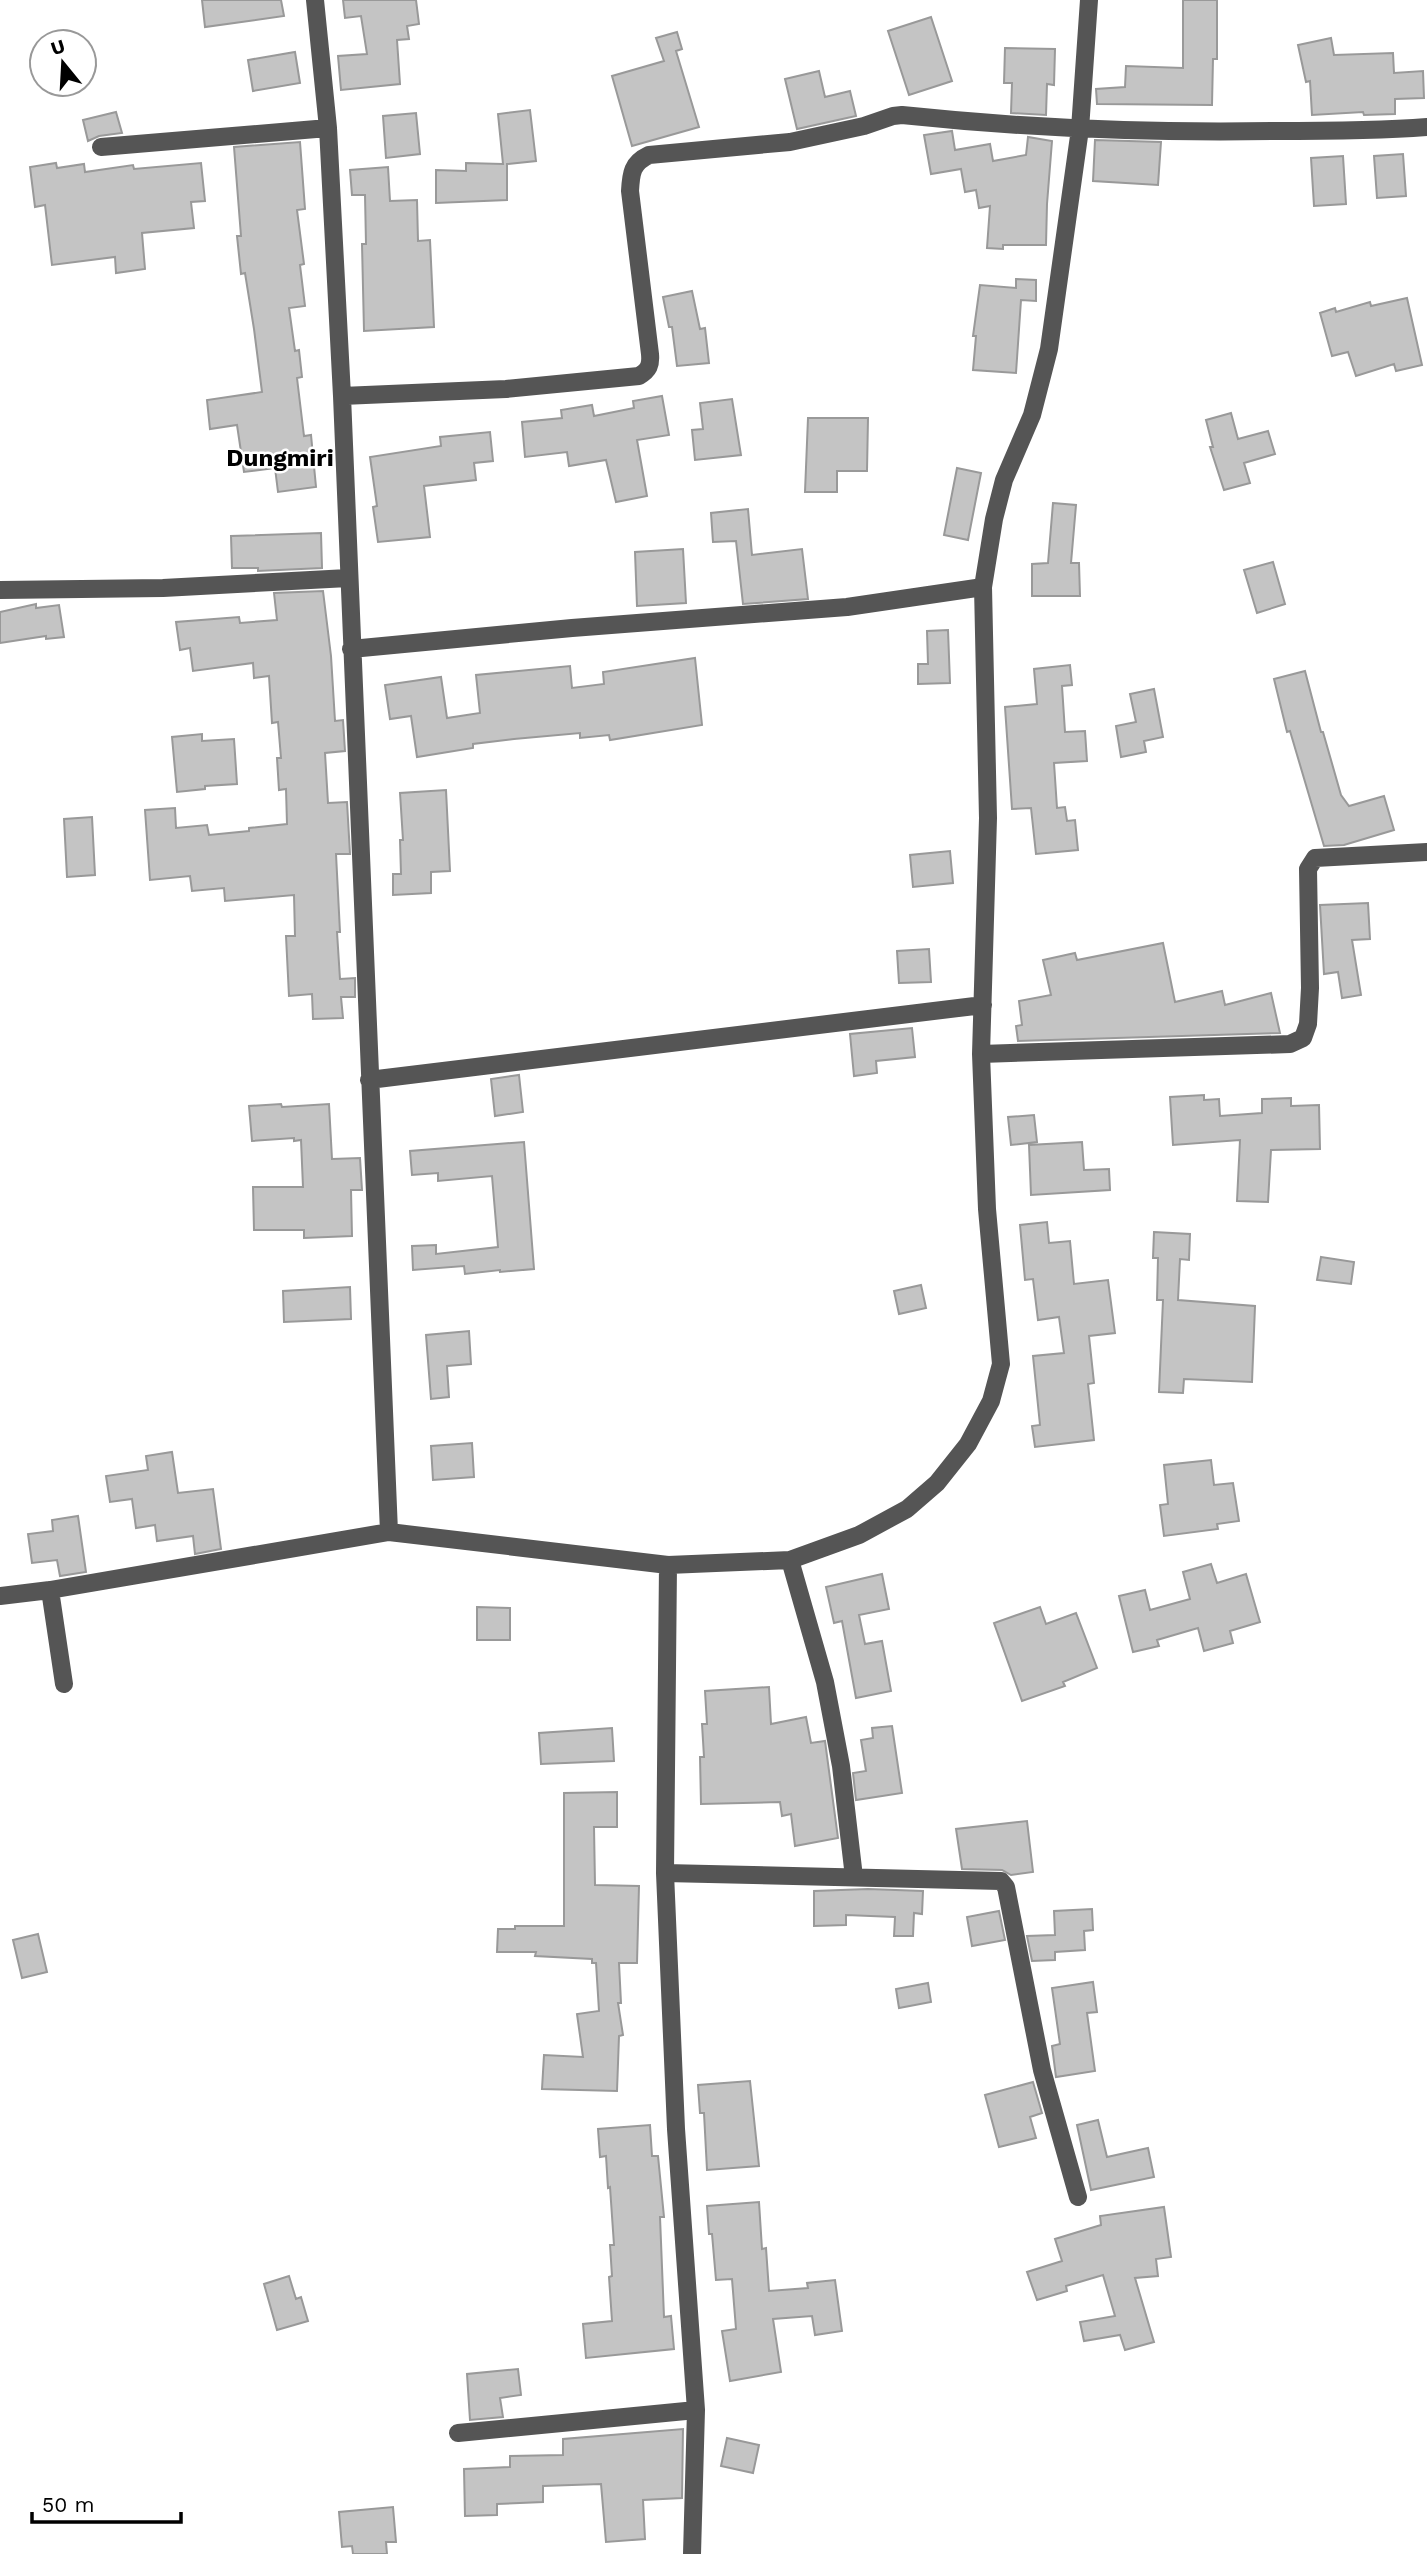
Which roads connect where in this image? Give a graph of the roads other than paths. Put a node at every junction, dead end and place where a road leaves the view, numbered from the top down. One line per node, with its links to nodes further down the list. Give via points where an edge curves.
1 (315, 0): 4 (street)
2 (1089, 0): 5 (street)
3 (1427, 127): 5 (street, via 1376,131)
4 (328, 128): 6 (street); 7 (street)
5 (1080, 129): 7 (street, via 894,116 800,140 649,155 634,165 630,191 650,354 646,372 506,389); 9 (street, via 1049,349 1032,415 1004,480)
6 (101, 148)
7 (342, 396): 8 (street)
8 (348, 578): 10 (street, via 163,588); 11 (street)
9 (983, 587): 11 (street, via 847,607); 13 (street, via 988,818)
10 (0, 590)
11 (351, 649): 15 (street)
12 (1427, 852): 14 (street, via 1315,858 1308,869 1308,1024 1303,1038 1290,1044)
13 (983, 1005): 14 (street); 15 (street)
14 (981, 1055): 17 (street, via 987,1209 1001,1364 991,1401 968,1444 937,1483 907,1509 859,1535)
15 (369, 1080): 16 (street)
16 (389, 1532): 18 (street); 19 (street)
17 (790, 1560): 18 (street); 23 (street, via 825,1682)
18 (668, 1565): 22 (street)
19 (50, 1590): 20 (street); 21 (street)
20 (0, 1596)
21 (64, 1684)
22 (665, 1873): 23 (street); 25 (street, via 676,2129)
23 (854, 1877): 24 (street, via 995,1880 1006,1886 1042,2070)
24 (1077, 2197)
25 (696, 2410): 26 (street); 27 (street)
26 (458, 2433)
27 (692, 2554)

